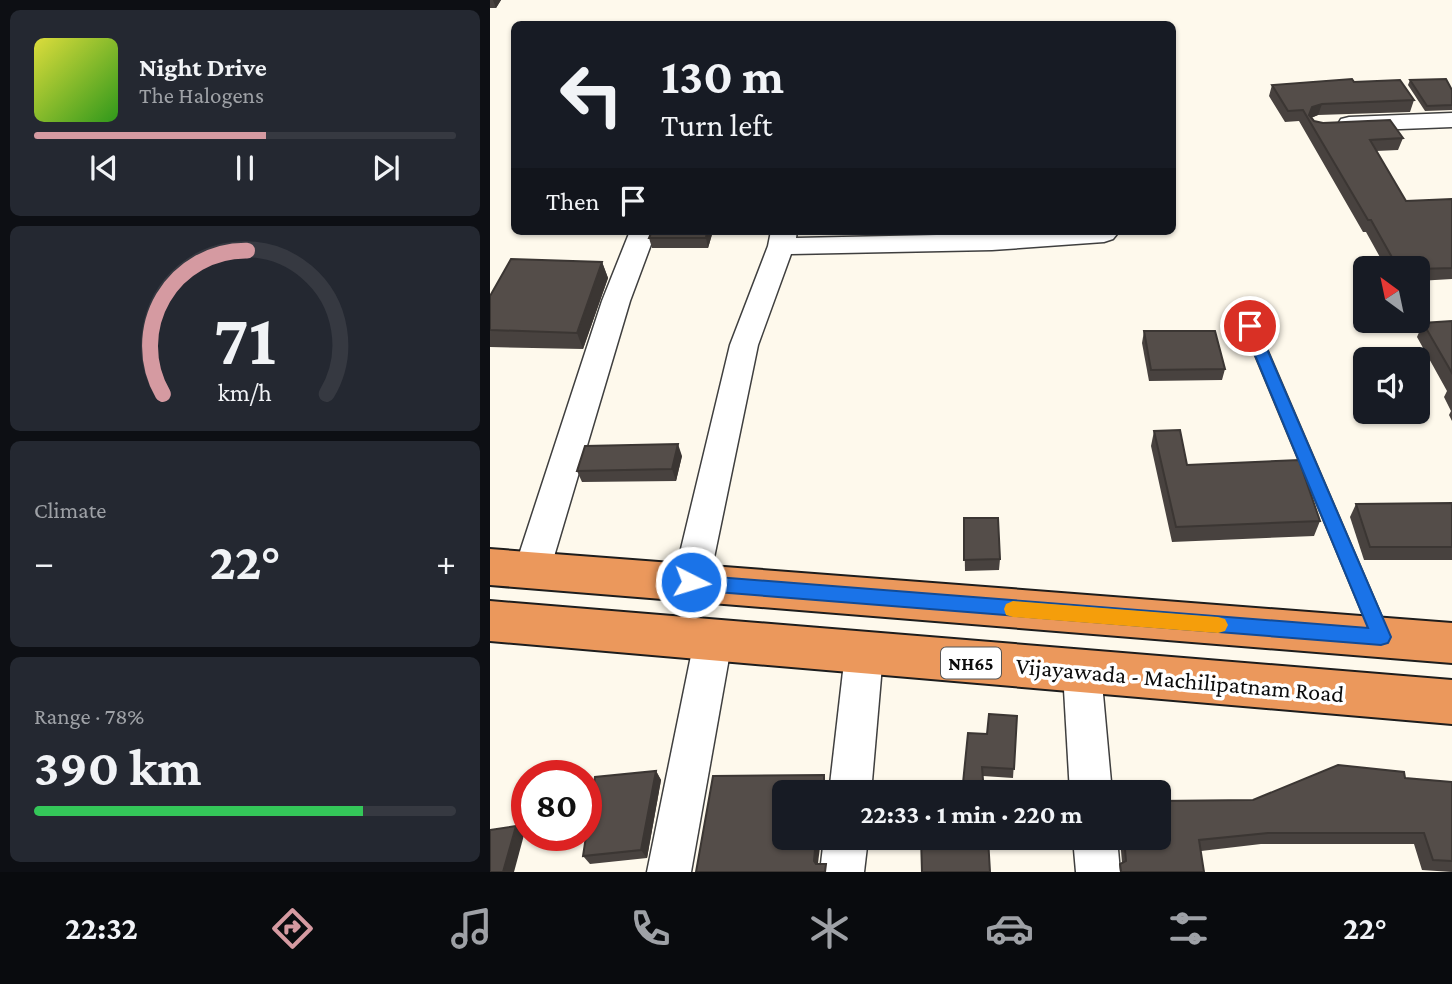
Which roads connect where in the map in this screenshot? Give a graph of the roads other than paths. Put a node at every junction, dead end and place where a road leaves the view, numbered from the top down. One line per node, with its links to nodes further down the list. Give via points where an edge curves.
1 (1452, 120): 2 (street)
2 (1332, 125)
3 (641, 235): 8 (street)
4 (1048, 235): 5 (street)
5 (991, 236): 6 (street)
6 (783, 238): 9 (street, via 744,345)
7 (1250, 326): 11 (lane)
8 (511, 568): 9 (highway)
9 (691, 582): 11 (highway)
10 (490, 621): 12 (highway, Vijayawada - Machilipatnam Road / NH65)
11 (1381, 637): 13 (highway)
12 (713, 640): 14 (highway, Vijayawada - Machilipatnam Road / NH65); 21 (street)
13 (1452, 643)
14 (864, 654): 15 (highway, Vijayawada - Machilipatnam Road / NH65); 17 (street)
15 (1082, 672): 16 (highway, Vijayawada - Machilipatnam Road / NH65); 18 (street)
16 (1452, 702)
17 (851, 780)
18 (1090, 780)
19 (845, 850): 22 (street)
20 (1096, 850): 23 (street)
21 (669, 872)
22 (842, 872)
23 (1098, 872)

